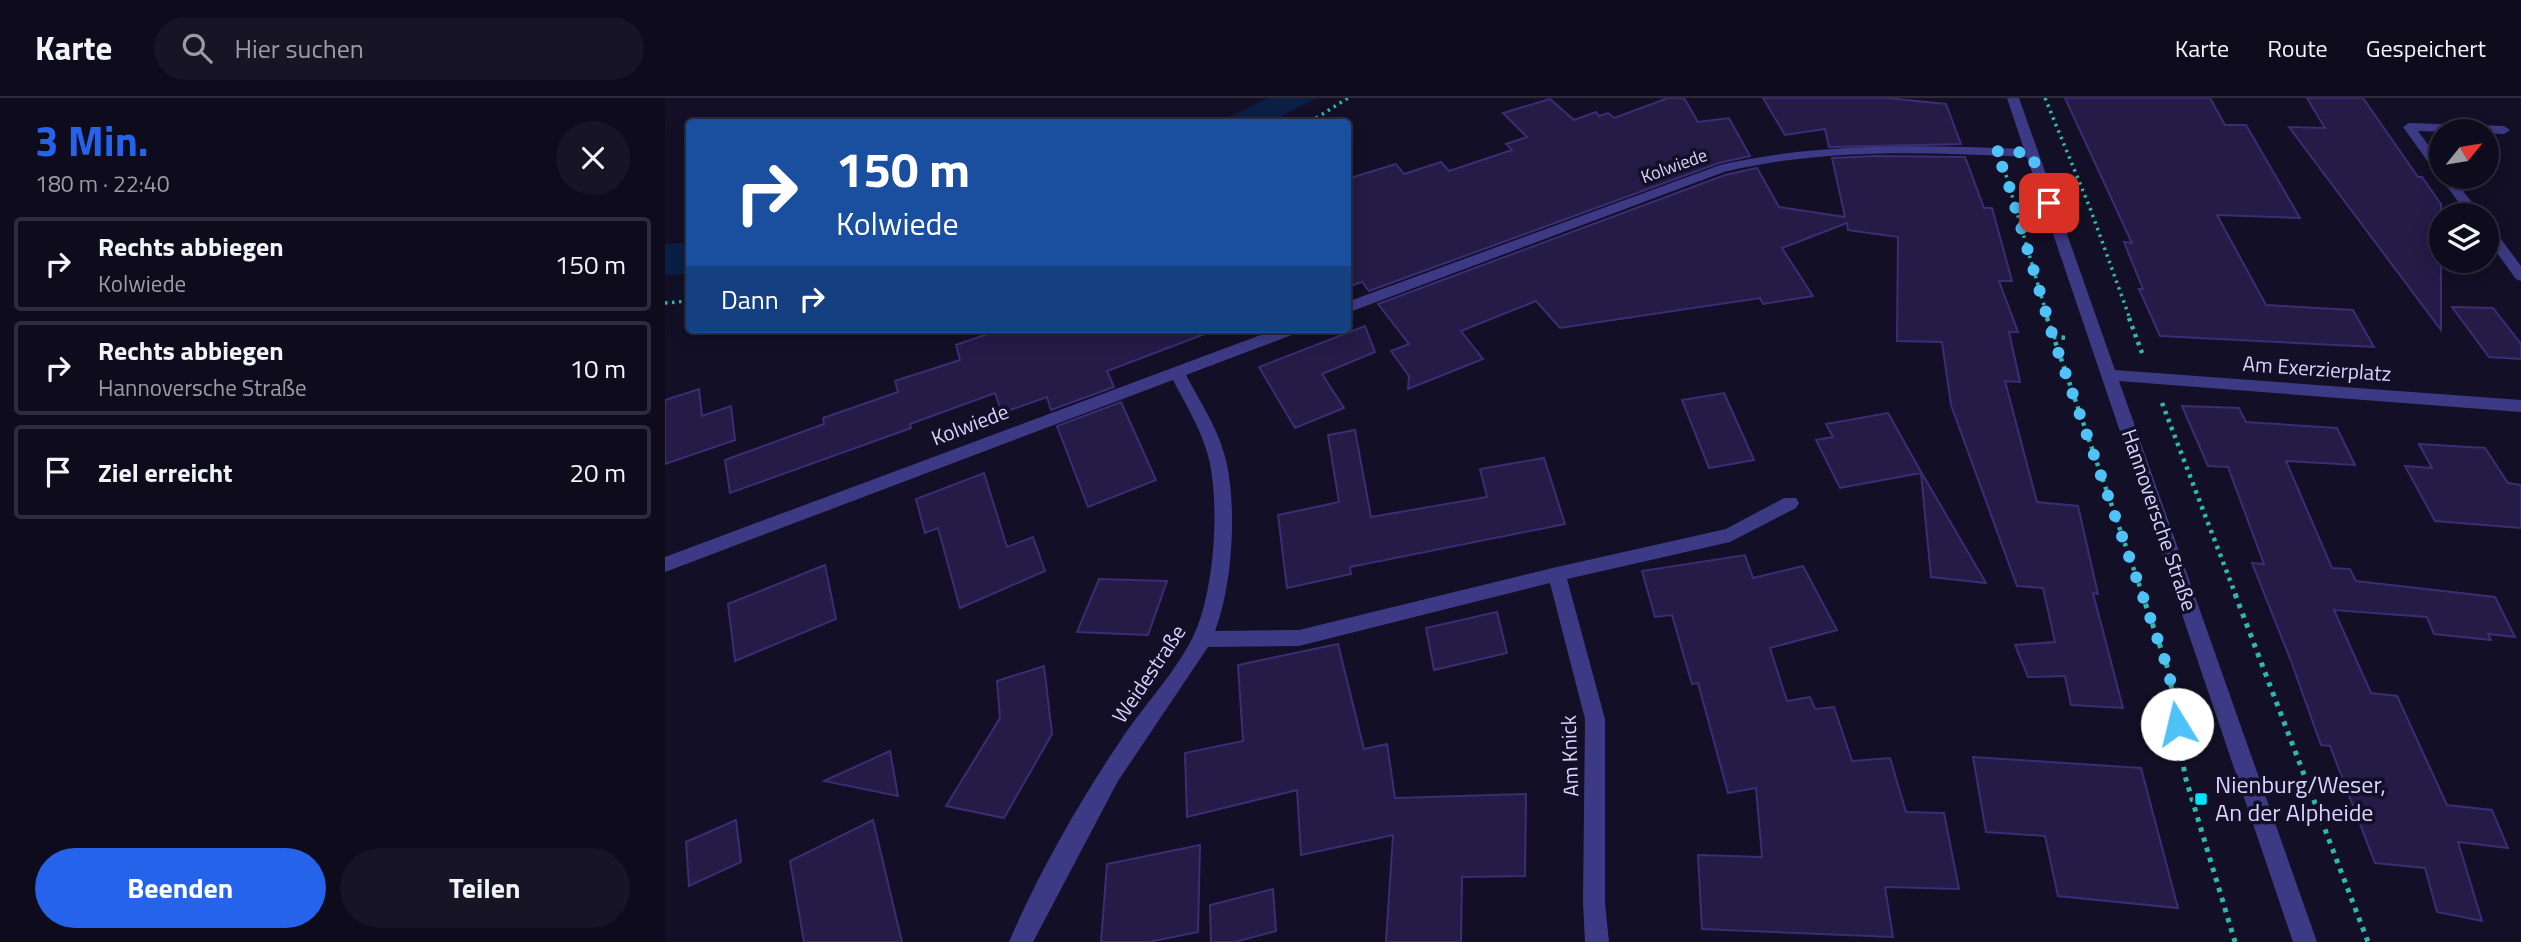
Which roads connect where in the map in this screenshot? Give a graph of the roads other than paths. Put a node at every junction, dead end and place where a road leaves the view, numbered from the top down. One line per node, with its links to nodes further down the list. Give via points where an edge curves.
1 (2013, 98): 5 (street, Hannoversche Straße)
2 (2429, 128): 6 (street, via 2409,127)
3 (2499, 130): 4 (street)
4 (2504, 130)
5 (2031, 153): 11 (street, Kolwiede, via 1861,148 1753,160); 14 (street, Hannoversche Straße)
6 (2429, 154)
7 (2455, 189): 8 (street)
8 (2466, 203)
9 (2499, 246): 10 (street)
10 (2521, 276)
11 (1351, 307)
12 (1281, 333): 13 (street, Kolwiede)
13 (1177, 372): 17 (street, Kolwiede); 19 (street, Weidestraße, via 1215,453 1221,483 1223,515 1216,587)
14 (2109, 375): 15 (street, Am Exerzierplatz); 22 (street, Hannoversche Straße)
15 (2521, 405)
16 (1790, 503): 18 (street, via 1730,535)
17 (665, 565)
18 (1557, 574): 19 (street, via 1299,638); 21 (street, Am Knick, via 1595,719)
19 (1203, 639): 20 (street, Weidestraße, via 1106,781)
20 (1021, 942)
21 (1597, 942)
22 (2305, 942)

